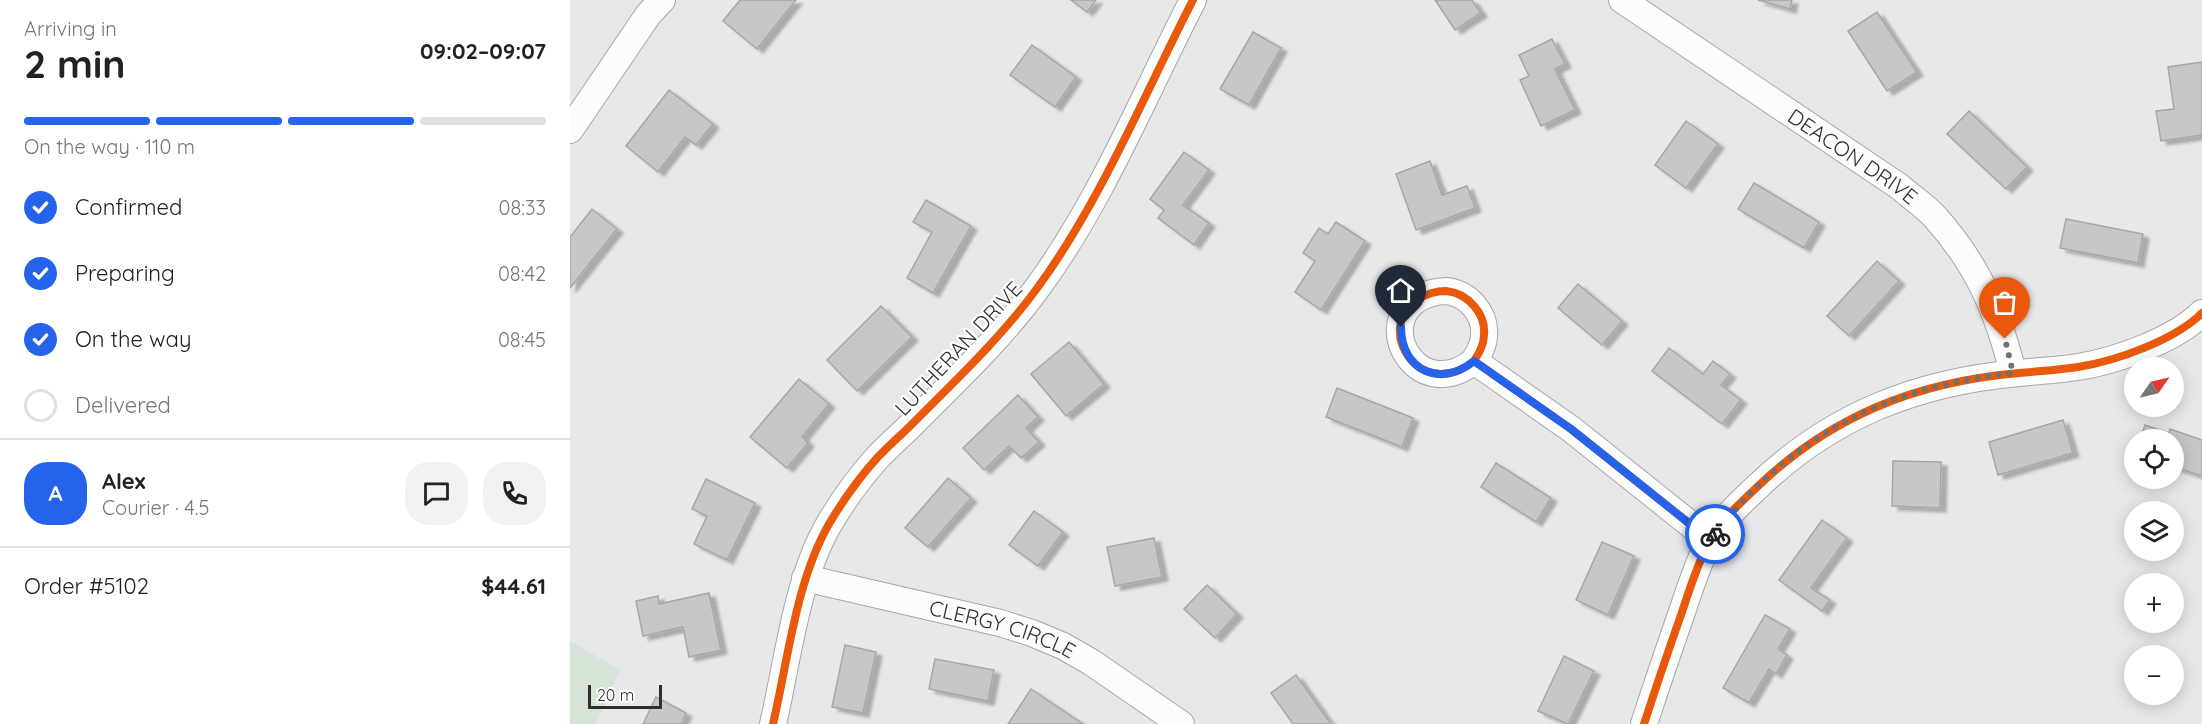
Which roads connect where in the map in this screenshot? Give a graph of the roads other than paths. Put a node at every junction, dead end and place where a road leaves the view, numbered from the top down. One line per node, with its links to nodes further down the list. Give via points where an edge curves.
1 (662, 0): 4 (street)
2 (1193, 0): 9 (street, LUTHERAN DRIVE, via 1119,150 1065,248 1003,330 876,459 828,526)
3 (1622, 0): 7 (street, DEACON DRIVE, via 1900,187 1934,216 1977,274 2005,339)
4 (570, 130)
5 (2202, 313): 7 (street, via 2170,335 2111,359 2079,367)
6 (1474, 361): 8 (street, via 1571,429)
7 (2013, 373): 8 (street, via 1931,387 1818,436 1766,478)
8 (1710, 540): 12 (street)
9 (805, 578): 10 (street, LUTHERAN DRIVE); 11 (street, CLERGY CIRCLE, via 1032,633 1090,662)
10 (773, 724)
11 (1181, 724)
12 (1644, 724)

